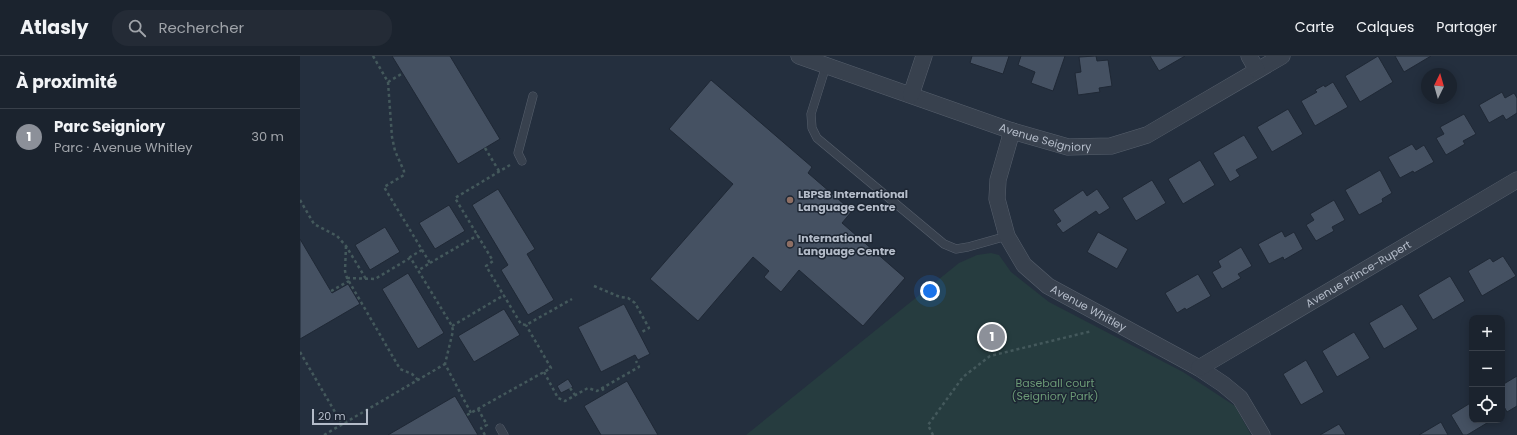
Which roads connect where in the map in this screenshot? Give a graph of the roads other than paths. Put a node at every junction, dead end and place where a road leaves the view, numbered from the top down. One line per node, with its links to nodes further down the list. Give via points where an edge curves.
1 (799, 56): 5 (street, Avenue Seigniory)
2 (924, 56): 7 (street)
3 (1249, 56): 6 (street)
4 (1282, 56): 6 (street, Avenue Seigniory)
5 (826, 66): 7 (street, Avenue Seigniory); 12 (lane, via 811,114 812,128 817,138 944,244 956,249)
6 (1257, 70): 9 (street, Avenue Seigniory, via 1148,135 1111,146 1068,147)
7 (911, 95): 9 (street, Avenue Seigniory)
8 (533, 96): 10 (lane, via 518,153)
9 (1012, 131): 12 (street, Avenue Whitley, via 998,180 998,198)
10 (522, 161)
11 (1517, 180): 13 (street, Avenue Prince-Rupert)
12 (1007, 236): 13 (street, Avenue Whitley, via 1024,265 1048,286)
13 (1198, 368): 14 (street, Avenue Whitley, via 1224,384 1240,398)
14 (1262, 435)

